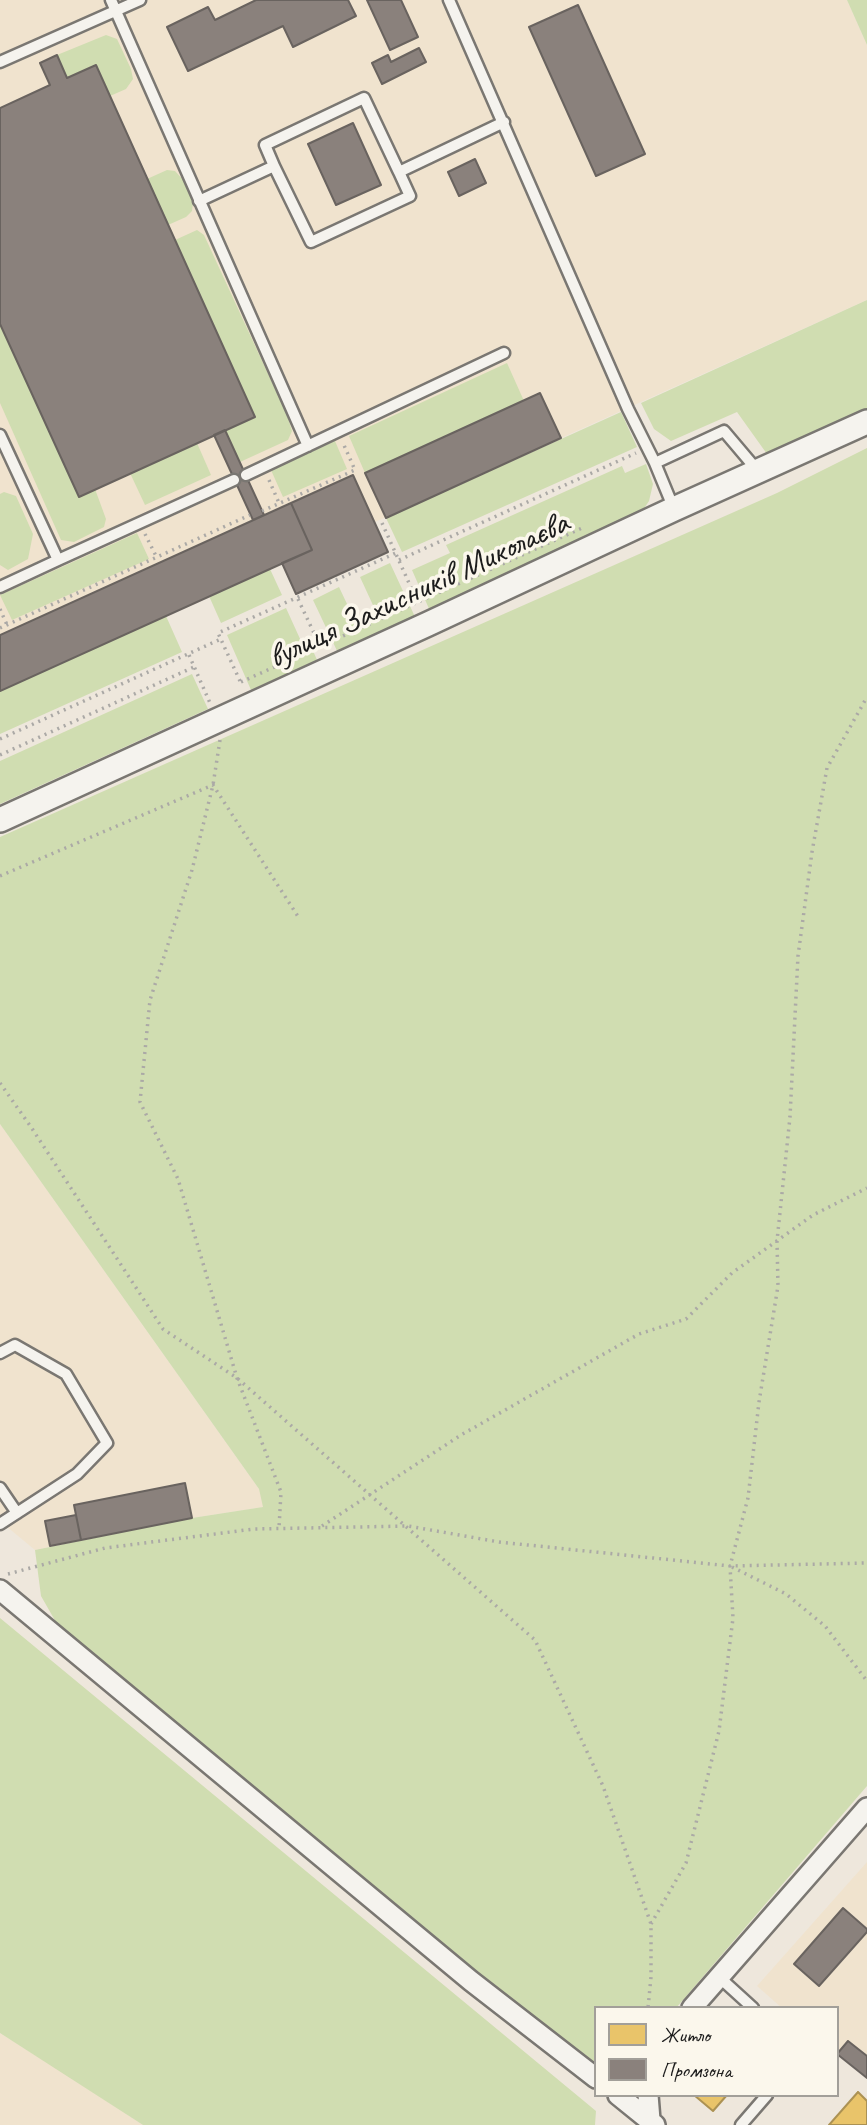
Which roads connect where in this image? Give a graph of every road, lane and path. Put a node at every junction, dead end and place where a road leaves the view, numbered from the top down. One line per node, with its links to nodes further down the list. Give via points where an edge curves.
1 (111, 0): 4 (lane)
2 (140, 0): 4 (lane)
3 (449, 0): 6 (lane)
4 (115, 11): 5 (lane); 9 (lane)
5 (0, 62)
6 (503, 122): 8 (lane); 15 (lane)
7 (274, 166): 8 (lane, via 265,145 364,98); 8 (lane, via 311,242 410,195); 9 (lane)
8 (398, 172)
9 (200, 201): 14 (lane)
10 (504, 353): 12 (lane)
11 (867, 422): 18 (street, вулиця Захисників Миколаєва)
12 (338, 431): 14 (lane); 21 (path, via 355,470)
13 (0, 435): 31 (lane)
14 (308, 446): 17 (lane)
15 (647, 448): 16 (lane); 30 (path)
16 (654, 463): 18 (lane, via 724,431); 22 (lane)
17 (263, 467): 19 (lane); 21 (path)
18 (757, 471): 22 (street, вулиця Захисників Миколаєва)
19 (246, 475)
20 (234, 480): 25 (lane)
21 (279, 503): 23 (path)
22 (674, 509): 37 (street, вулиця Захисників Миколаєва)
23 (262, 511)
24 (250, 515): 29 (path)
25 (140, 523): 29 (path); 31 (lane)
26 (382, 523): 28 (path)
27 (588, 525): 34 (path)
28 (396, 554): 30 (path); 33 (path)
29 (157, 558): 36 (path)
30 (400, 559): 34 (path)
31 (58, 560): 32 (lane)
32 (0, 587)
33 (298, 599): 39 (path, via 218,633); 40 (path)
34 (418, 601): 37 (path); 40 (path)
35 (0, 609): 36 (path)
36 (7, 625): 38 (path)
37 (428, 625): 43 (street, вулиця Захисників Миколаєва)
38 (0, 628)
39 (221, 639): 40 (path, via 241,682); 41 (path)
40 (321, 646): 43 (path)
41 (188, 654): 42 (path); 46 (path)
42 (194, 667): 45 (path); 47 (path)
43 (331, 668): 45 (street, вулиця Захисників Миколаєва)
44 (867, 697): 54 (path, via 827,768 812,852 797,956 790,1117)
45 (221, 719): 48 (path); 49 (street, вулиця Захисників Миколаєва)
46 (0, 739)
47 (0, 755)
48 (213, 785): 50 (path); 51 (path); 56 (path, via 192,870 150,1000 140,1102 177,1179)
49 (0, 820)
50 (0, 876)
51 (299, 918)
52 (0, 1083): 56 (path, via 163,1329)
53 (867, 1188): 54 (path, via 813,1215)
54 (777, 1241): 58 (path, via 732,1273 686,1319 639,1334 461,1435); 65 (path, via 778,1286 748,1498)
55 (0, 1353): 59 (lane, via 15,1345 66,1374 107,1443 77,1474)
56 (237, 1377): 58 (path); 62 (path, via 281,1492)
57 (0, 1488): 59 (lane)
58 (370, 1494): 61 (path); 63 (path)
59 (16, 1513): 60 (lane)
60 (0, 1524)
61 (408, 1526): 63 (path); 65 (path, via 499,1542); 70 (path, via 535,1640 603,1786)
62 (279, 1528): 63 (path); 66 (path, via 105,1548)
63 (320, 1528)
64 (867, 1563): 65 (path)
65 (730, 1566): 68 (path, via 786,1594 825,1626); 70 (path, via 733,1618 719,1731 686,1863)
66 (0, 1576)
67 (0, 1590): 75 (street, via 471,1981)
68 (867, 1681)
69 (867, 1808): 71 (street)
70 (651, 1924): 72 (path)
71 (719, 1977): 73 (street); 74 (lane)
72 (648, 2006)
73 (694, 2006)
74 (751, 2006)
75 (594, 2076)
76 (620, 2097): 79 (street)
77 (648, 2097): 79 (street)
78 (765, 2097): 80 (lane)
79 (650, 2124)
80 (741, 2125)

